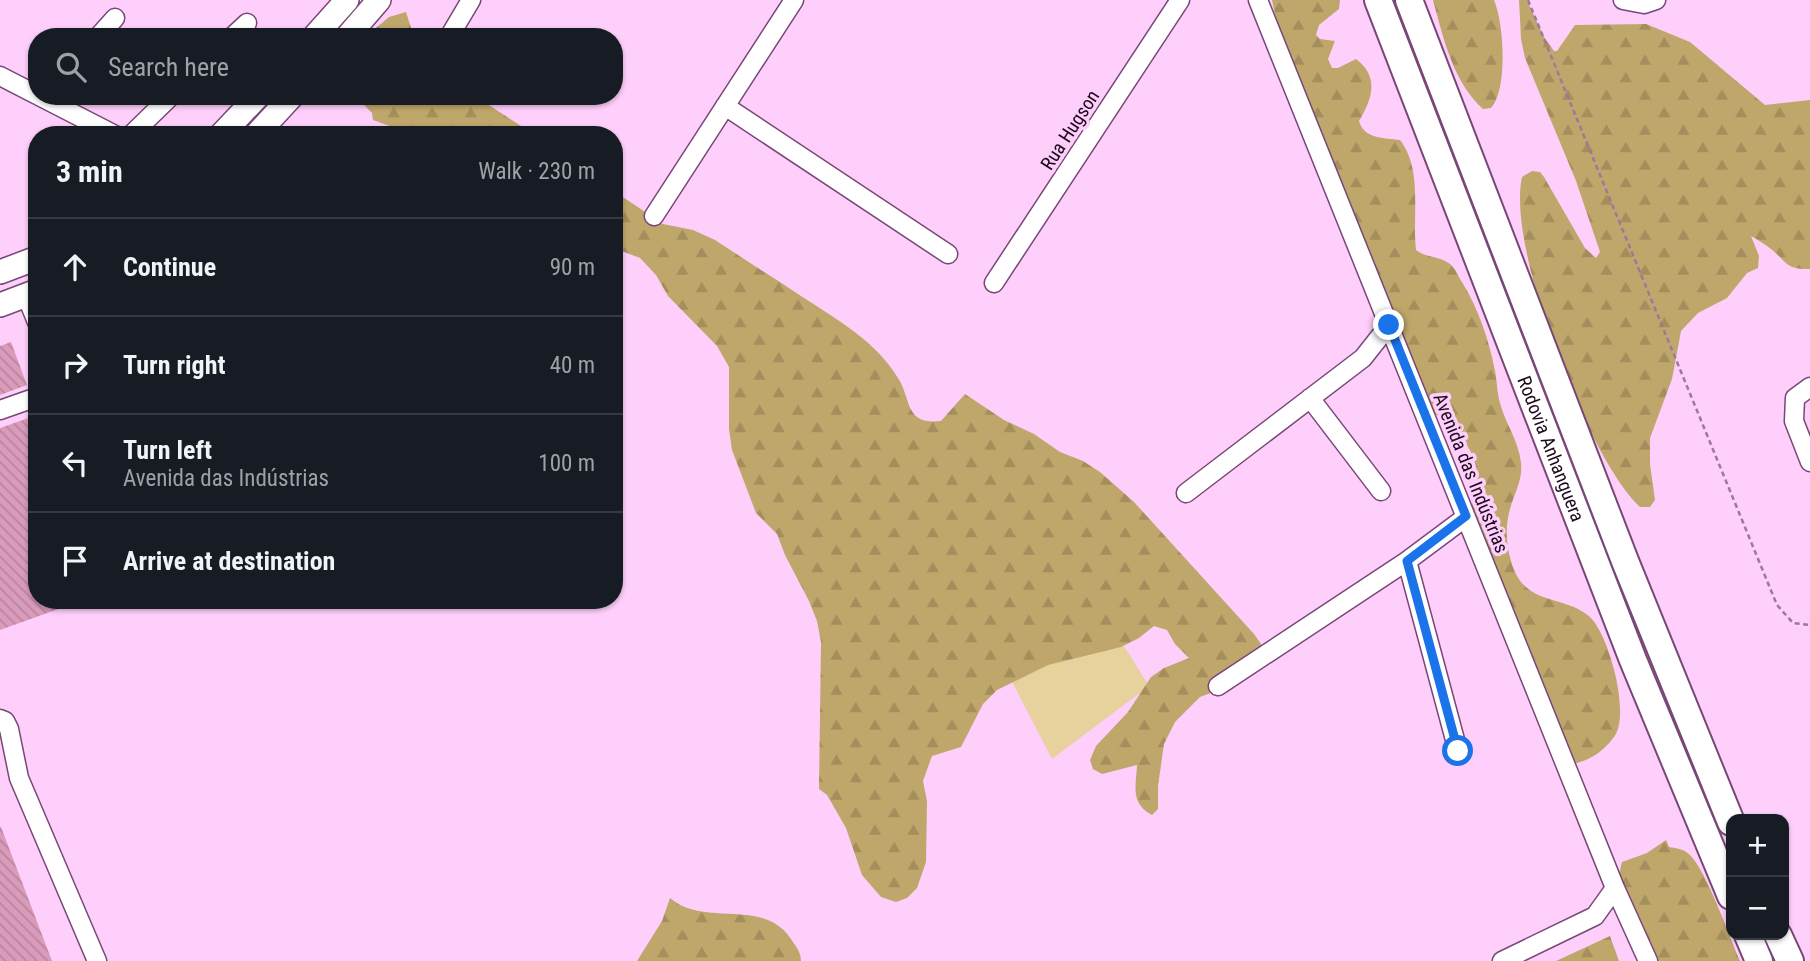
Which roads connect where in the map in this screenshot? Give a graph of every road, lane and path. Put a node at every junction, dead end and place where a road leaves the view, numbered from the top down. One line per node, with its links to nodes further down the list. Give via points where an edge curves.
1 (347, 0): 17 (main road)
2 (379, 0): 18 (main road)
3 (471, 0): 19 (street)
4 (794, 0): 26 (street)
5 (1180, 0): 35 (street, Rua Hugson)
6 (1257, 0): 38 (street, Avenida das Indústrias)
7 (1358, 0): 12 (highway)
8 (1409, 0): 52 (highway, Rodovia Anhanguera)
9 (1528, 0): 48 (path, via 1777,605 1793,623)
10 (1623, 0): 11 (street, via 1644,4)
11 (1656, 0)
12 (1382, 9): 53 (highway, Rodovia Anhanguera, via 1637,672)
13 (115, 18): 15 (street)
14 (247, 23): 16 (street)
15 (106, 28)
16 (242, 28)
17 (322, 28)
18 (356, 28)
19 (454, 28)
20 (0, 76): 21 (street)
21 (28, 90)
22 (57, 105): 27 (street)
23 (162, 105): 28 (street)
24 (249, 105): 29 (main road)
25 (284, 105): 30 (main road)
26 (725, 106): 31 (street); 32 (street)
27 (98, 126)
28 (140, 126)
29 (230, 126)
30 (264, 126)
31 (654, 216)
32 (948, 254)
33 (28, 261): 34 (main road)
34 (0, 272)
35 (994, 283)
36 (28, 294): 37 (main road)
37 (0, 304)
38 (1389, 325): 40 (street, via 1363,358); 46 (street, Avenida das Indústrias)
39 (1810, 387): 43 (street, via 1795,398 1794,421)
40 (1310, 398): 44 (street); 45 (street)
41 (28, 400): 42 (street)
42 (0, 410)
43 (1810, 462)
44 (1381, 491)
45 (1186, 493)
46 (1466, 516): 47 (street); 54 (street, Avenida das Indústrias)
47 (1407, 561): 49 (street); 51 (street)
48 (1810, 625)
49 (1218, 686)
50 (0, 719): 57 (street, via 9,729 19,778)
51 (1458, 751)
52 (1728, 814)
53 (1726, 885)
54 (1615, 888): 58 (street, via 1595,916); 59 (street, Avenida das Indústrias)
55 (1750, 940): 60 (highway)
56 (1781, 940): 61 (highway)
57 (97, 961)
58 (1502, 961)
59 (1648, 961)
60 (1759, 961)
61 (1790, 961)

